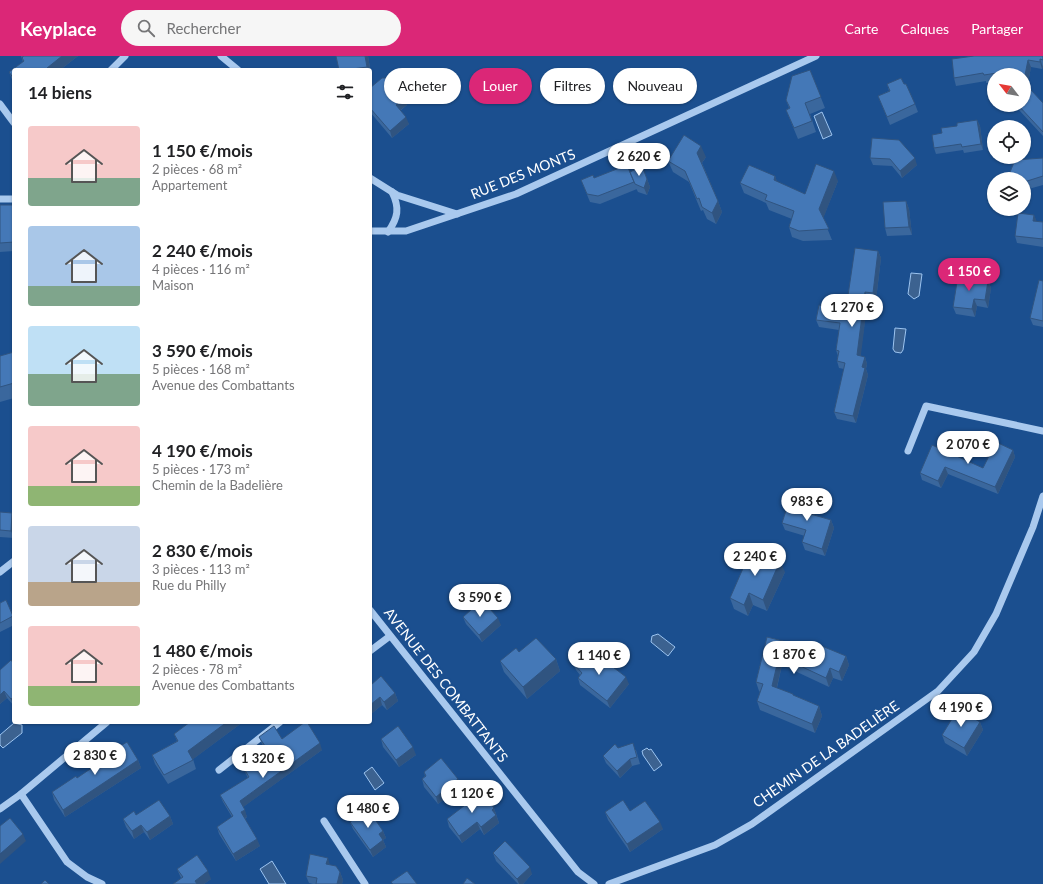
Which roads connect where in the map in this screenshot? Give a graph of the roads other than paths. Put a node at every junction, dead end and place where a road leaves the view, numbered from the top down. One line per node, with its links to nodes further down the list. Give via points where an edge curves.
1 (125, 56): 4 (street)
2 (221, 56): 5 (street)
3 (816, 56): 12 (street, RUE DES MONTS, via 516,194)
4 (114, 68)
5 (236, 68)
6 (0, 104): 7 (street)
7 (12, 120)
8 (372, 179): 9 (street, RUE DES MONTS)
9 (392, 192): 12 (street, RUE DES MONTS); 14 (street, via 398,211 395,222)
10 (0, 199): 11 (street)
11 (12, 199)
12 (457, 214): 14 (street, via 406,231)
13 (372, 231): 14 (street)
14 (388, 232)
15 (1043, 431): 16 (street, via 926,406)
16 (908, 451)
17 (1043, 496): 32 (street, CHEMIN DE LA BADELIÈRE, via 1033,527 996,614 974,652 938,691 746,827 715,845)
18 (12, 563): 19 (street)
19 (0, 572)
20 (372, 613): 21 (street, AVENUE DES COMBATTANTS)
21 (390, 636): 22 (street); 31 (street, AVENUE DES COMBATTANTS, via 578,872)
22 (372, 650)
23 (105, 724): 26 (street)
24 (277, 724): 25 (street)
25 (219, 770)
26 (21, 794): 27 (street); 29 (street, via 67,862 87,877)
27 (0, 809)
28 (324, 821): 30 (street)
29 (102, 884)
30 (365, 884)
31 (594, 884)
32 (610, 884)

